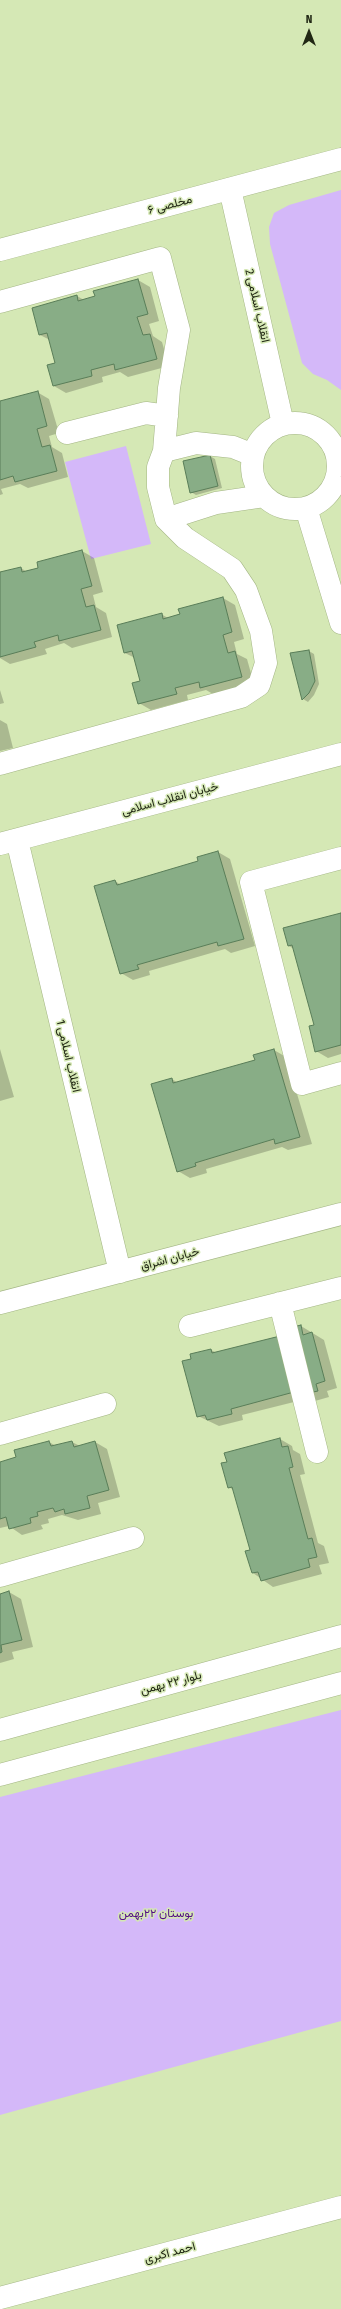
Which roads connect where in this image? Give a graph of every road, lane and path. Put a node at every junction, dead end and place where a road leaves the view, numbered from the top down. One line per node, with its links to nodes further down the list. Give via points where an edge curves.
1 (341, 159): 2 (street, مخلصی ۶)
2 (230, 189): 3 (street, مخلصی ۶); 6 (street, انقلاب اسلامی 2)
3 (0, 250)
4 (0, 302): 5 (street, via 160,258 179,330)
5 (167, 416): 7 (street, via 146,413); 8 (street)
6 (283, 424): 9 (street, via 259,441); 11 (street, via 310,425 323,432 332,442 337,455 339,468 336,482 329,494)
7 (67, 433)
8 (164, 451): 9 (street, via 196,442 233,447); 12 (street, via 158,467 158,487)
9 (253, 455): 10 (street, via 252,470 256,484)
10 (264, 496): 11 (street, via 276,505 291,509); 12 (street, via 216,503)
11 (306, 508): 13 (street)
12 (166, 518): 15 (street, via 185,538 232,569 246,590 261,631 266,663 259,685 241,698)
13 (341, 623)
14 (341, 754): 16 (street, خیابان انقلاب اسلامی)
15 (0, 764)
16 (9, 842): 20 (street, انقلاب اسلامی 1)
17 (341, 858): 18 (street, via 251,882 302,1084)
18 (341, 1073)
19 (341, 1214): 20 (street, خیابان اشراق)
20 (120, 1272): 22 (street, خیابان اشراق)
21 (341, 1288): 23 (street)
22 (0, 1303)
23 (280, 1303): 24 (street); 27 (street)
24 (190, 1326)
25 (105, 1404): 26 (street)
26 (0, 1434)
27 (317, 1452)
28 (133, 1538): 29 (street)
29 (0, 1576)
30 (341, 1636): 32 (street, بلوار ۲۲ بهمن)
31 (341, 1682): 33 (street)
32 (0, 1730)
33 (0, 1775)
34 (341, 2207): 35 (street, احمد اکبری)
35 (0, 2298)

